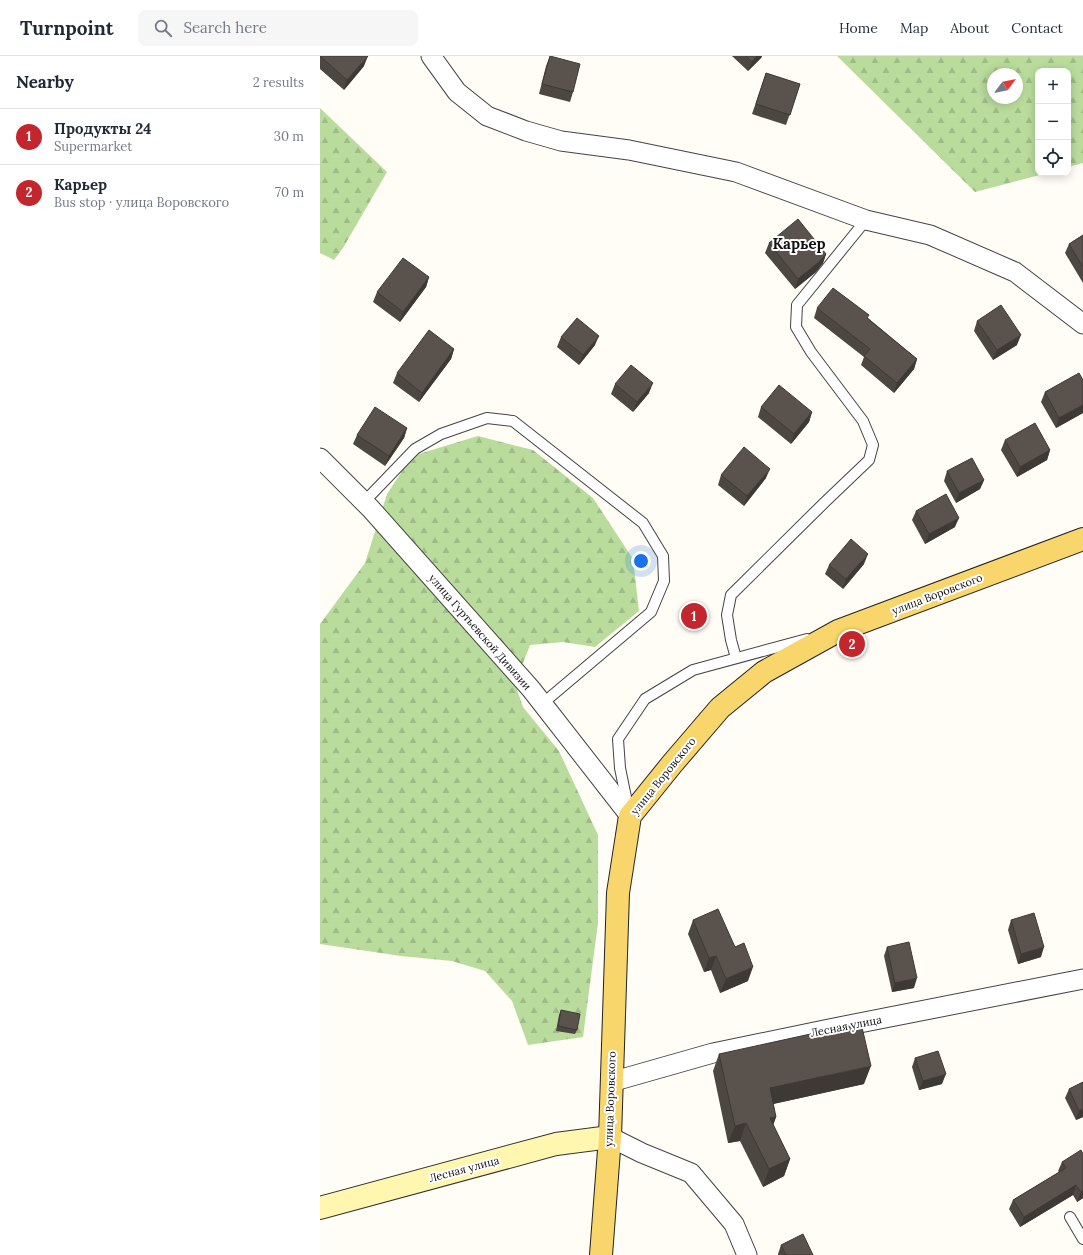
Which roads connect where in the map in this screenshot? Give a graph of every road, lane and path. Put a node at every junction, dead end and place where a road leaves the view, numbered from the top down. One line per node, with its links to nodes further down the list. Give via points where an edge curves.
1 (431, 56): 2 (street, via 457,92 487,116 526,131 561,141 629,150 736,172)
2 (866, 220): 3 (street, via 930,234 1015,272); 8 (lane, via 797,304 796,327 811,352 863,421 873,445 869,460 731,595 727,616)
3 (1083, 324)
4 (320, 458): 5 (street, улица Гуртьевской Дивизии)
5 (364, 502): 9 (street, улица Гуртьевской Дивизии); 9 (lane, via 415,449 441,434 487,418 513,421 643,523 663,556 664,581 651,612)
6 (1083, 539): 7 (main road, улица Воровского)
7 (838, 631): 8 (lane); 10 (main road, улица Воровского, via 764,672 720,708)
8 (736, 658): 10 (lane, via 693,670 641,704 618,739 620,768)
9 (542, 704): 10 (street, улица Гуртьевской Дивизии)
10 (630, 816): 12 (main road, улица Воровского, via 618,893)
11 (1083, 979): 12 (street, Лесная улица, via 713,1053)
12 (611, 1082): 13 (main road, улица Воровского)
13 (610, 1137): 14 (street, Лесная улица, via 556,1144); 17 (main road, улица Воровского); 18 (street, via 691,1173 734,1224)
14 (320, 1208)
15 (1070, 1217): 16 (lane)
16 (1083, 1239)
17 (601, 1255)
18 (747, 1255)

